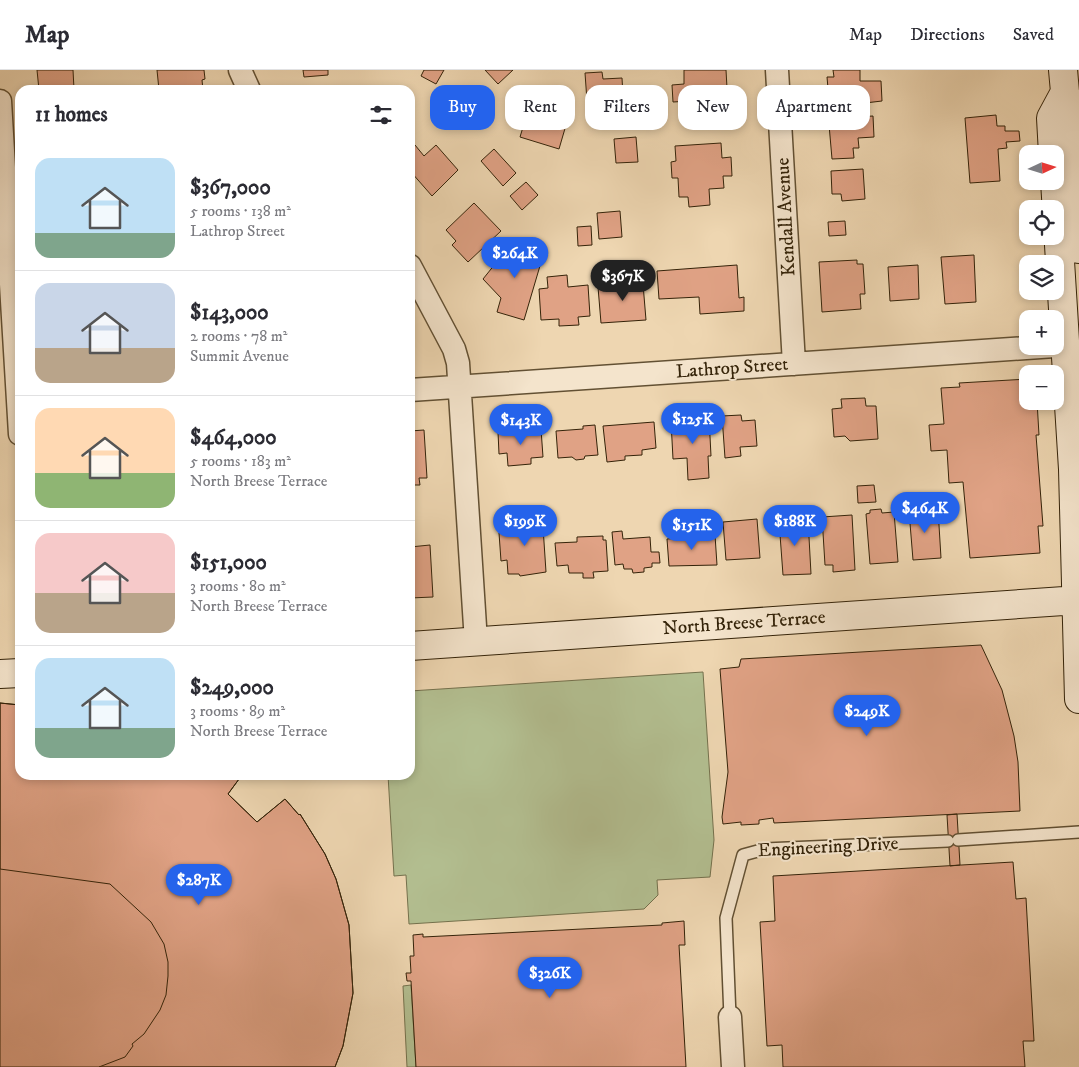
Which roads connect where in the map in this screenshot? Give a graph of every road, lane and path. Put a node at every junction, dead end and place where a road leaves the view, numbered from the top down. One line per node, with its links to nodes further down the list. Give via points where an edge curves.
1 (240, 70): 4 (street)
2 (777, 70): 13 (street, Kendall Avenue)
3 (1064, 81): 6 (street, via 1051,118); 8 (street, via 1072,116)
4 (247, 85)
5 (0, 101): 16 (street)
6 (1052, 145)
7 (1055, 190): 10 (street)
8 (1079, 249)
9 (415, 275): 14 (street, via 454,349 458,363)
10 (1062, 310)
11 (1064, 346): 17 (street)
12 (1019, 349): 13 (street, Lathrop Street)
13 (794, 364): 14 (street, Lathrop Street)
14 (458, 387): 15 (street, Lathrop Street); 19 (street)
15 (415, 390)
16 (15, 422)
17 (1076, 468): 18 (street)
18 (1077, 600): 19 (street, North Breese Terrace); 23 (street)
19 (476, 642): 20 (street, North Breese Terrace)
20 (415, 646)
21 (15, 673): 22 (street)
22 (0, 674)
23 (1079, 700)
24 (1079, 832): 25 (lane, Engineering Drive, via 765,849 743,855 726,918)
25 (730, 1017): 26 (street, Engineering Drive)
26 (733, 1067)

